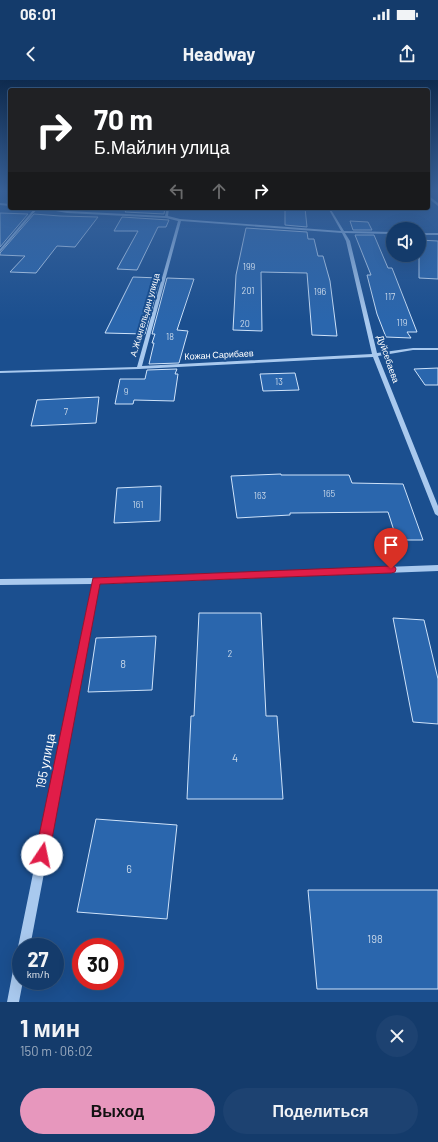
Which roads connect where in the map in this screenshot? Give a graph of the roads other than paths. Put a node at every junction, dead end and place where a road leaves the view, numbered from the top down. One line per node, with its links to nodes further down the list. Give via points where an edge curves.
1 (13, 235): 4 (street)
2 (176, 235): 7 (street, А.Жангельдин улица)
3 (344, 235): 6 (street, Дуйсебаева, via 348,241)
4 (0, 250)
5 (438, 348): 6 (street, Кожан Сарибаев)
6 (375, 355): 7 (street, Кожан Сарибаев); 9 (street, Дуйсебаева)
7 (139, 368): 8 (street, Кожан Сарибаев)
8 (0, 372)
9 (438, 514)
10 (438, 568): 11 (street)
11 (96, 581): 12 (street); 13 (street, 195 улица)
12 (0, 582)
13 (26, 938)
14 (15, 990): 15 (street)
15 (13, 1002)

